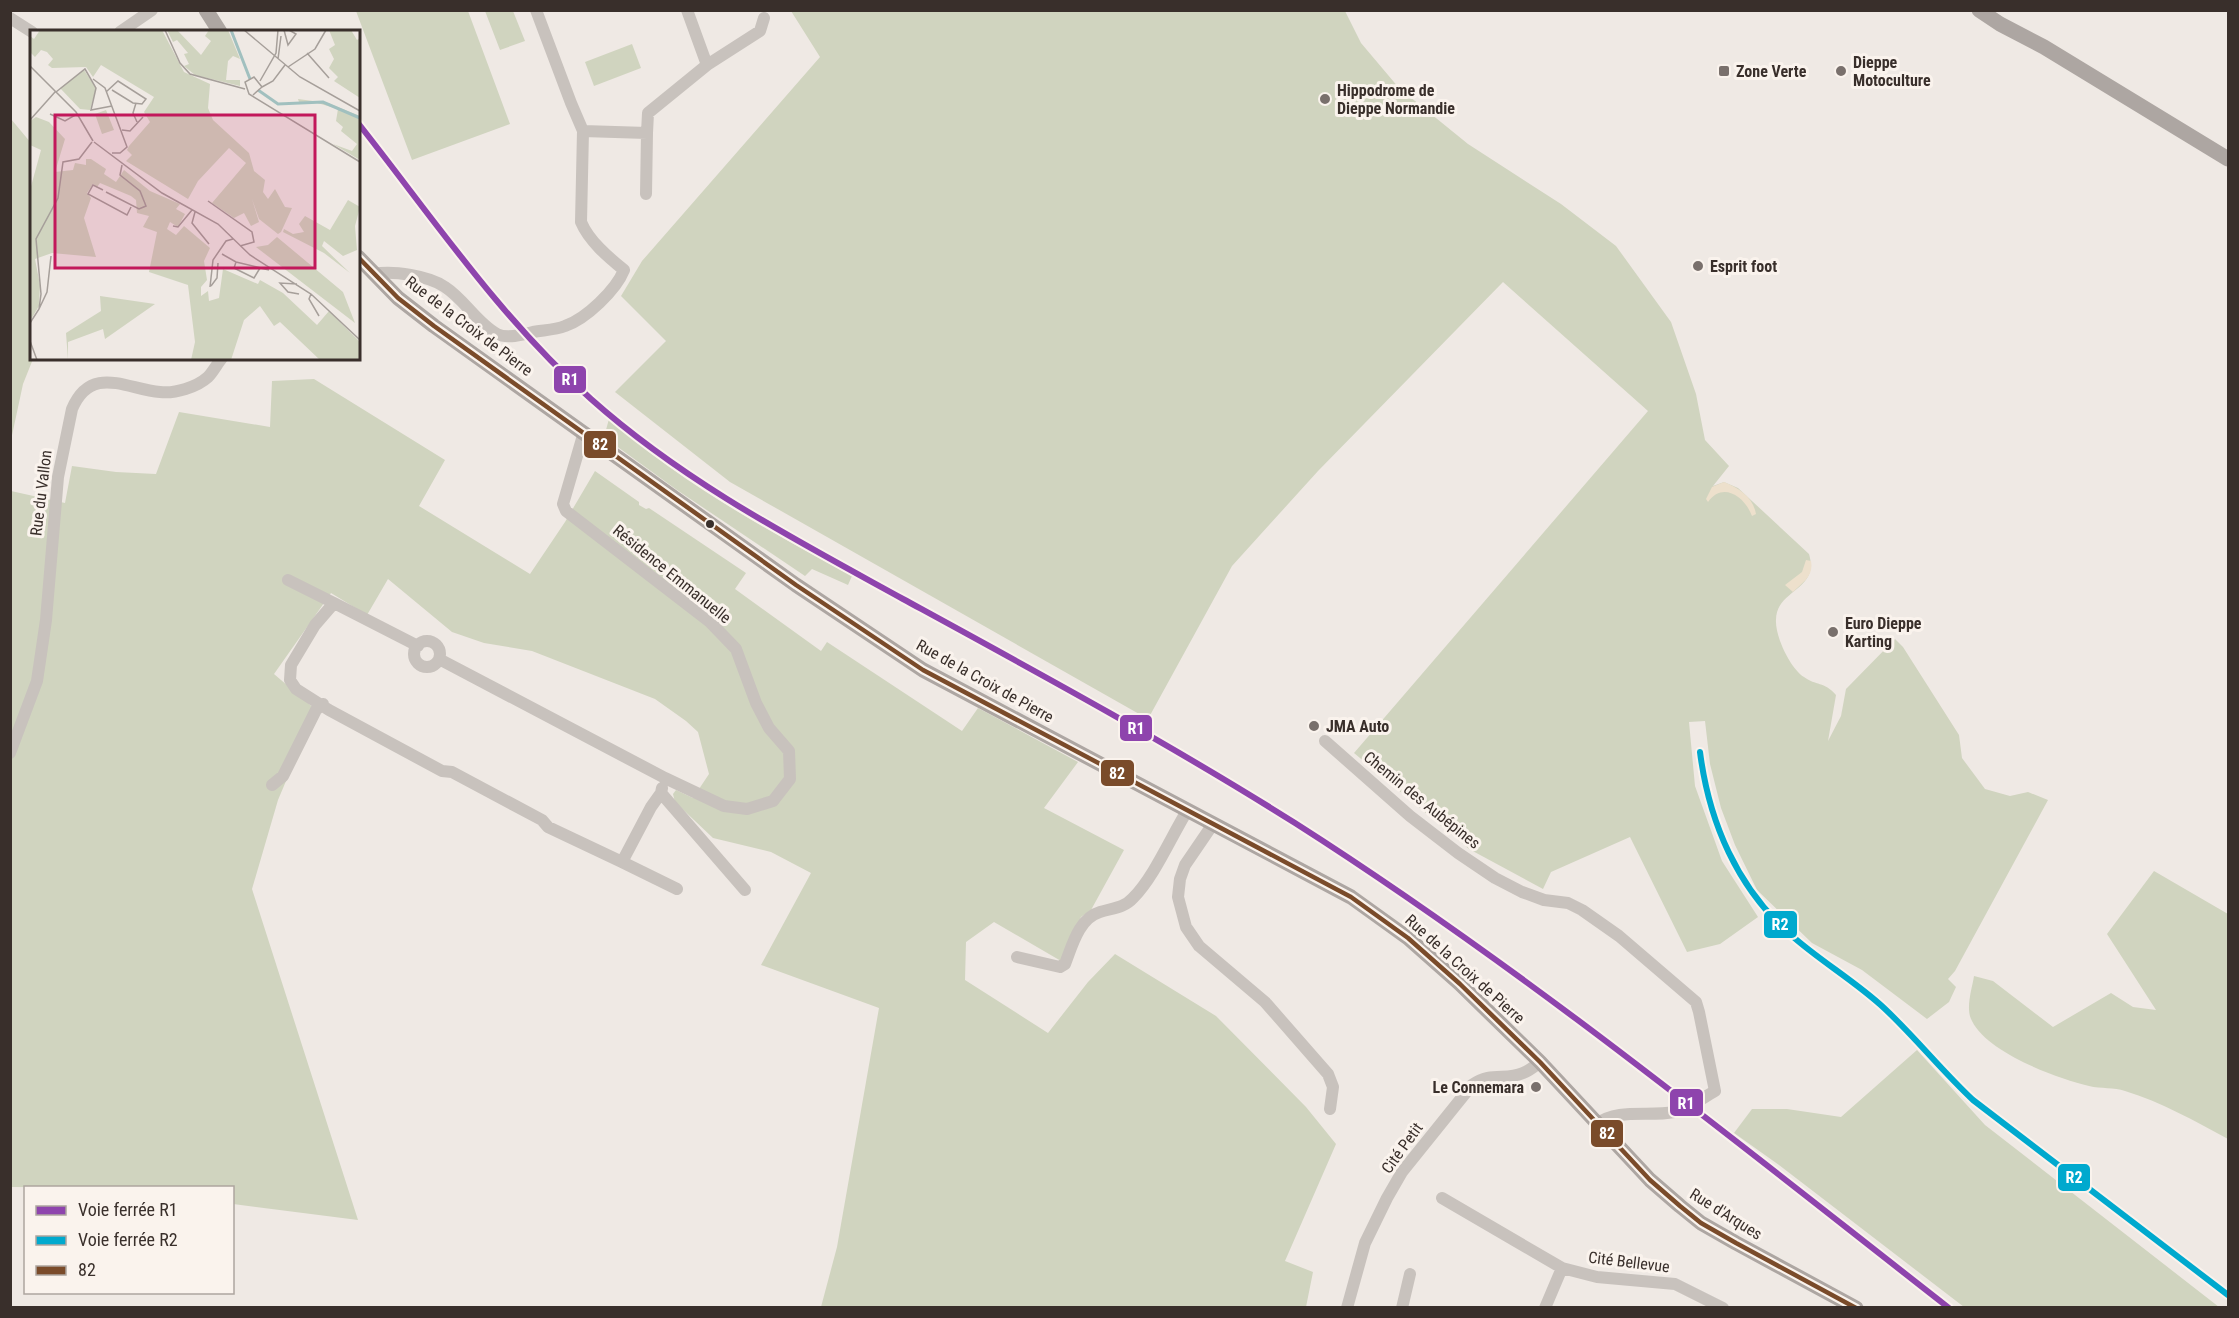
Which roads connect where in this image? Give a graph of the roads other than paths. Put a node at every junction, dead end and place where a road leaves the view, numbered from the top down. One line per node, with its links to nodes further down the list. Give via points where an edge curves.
1 (152, 10): 8 (street)
2 (206, 10): 9 (main road)
3 (536, 10): 12 (street)
4 (687, 10): 11 (street)
5 (1978, 10): 14 (main road)
6 (10, 18): 10 (street)
7 (764, 18): 11 (street, via 760,31)
8 (123, 30)
9 (219, 30)
10 (30, 31)
11 (707, 65): 13 (street, via 648,113)
12 (583, 131): 13 (street); 17 (street, via 581,222 585,231 624,270 612,292 575,321 557,328 506,336 494,332 445,286 399,273)
13 (647, 133): 15 (street)
14 (2229, 159)
15 (646, 194)
16 (360, 259): 17 (main road, Rue de la Croix de Pierre)
17 (374, 274): 19 (main road, Rue de la Croix de Pierre, via 434,326)
18 (221, 360): 26 (street, Rue du Vallon, via 208,377 194,386 161,392 98,382 75,400 58,477 38,681)
19 (584, 432): 27 (street, Résidence Emmanuelle, via 563,504 566,511 710,622 736,649 756,703 769,728 789,751 790,779 772,801 747,810 724,806); 30 (main road, Rue de la Croix de Pierre, via 796,585 922,670)
20 (288, 580): 21 (street, Résidence Emmanuelle)
21 (334, 603): 22 (street, Résidence Emmanuelle); 24 (street, via 315,625 290,669 290,680 297,689)
22 (418, 646): 23 (street, Résidence Emmanuelle, via 433,643 439,649); 23 (street, Résidence Emmanuelle, via 414,653 421,665 430,666)
23 (439, 659): 27 (street, Résidence Emmanuelle)
24 (323, 704): 28 (street, via 316,710 283,776); 32 (street, via 442,771 452,772 542,820 548,827)
25 (1325, 741): 38 (street, Chemin des Aubépines, via 1458,853 1522,892 1568,903 1589,914 1696,1002 1715,1091 1676,1112 1613,1116)
26 (10, 753)
27 (665, 778): 29 (street)
28 (272, 785)
29 (661, 793): 32 (street); 34 (street)
30 (1187, 811): 31 (main road, Rue de la Croix de Pierre); 35 (street, via 1141,890 1122,907 1098,912 1086,920 1065,964 1060,967)
31 (1213, 824): 36 (main road, Rue de la Croix de Pierre, via 1351,897 1408,938); 37 (street, via 1179,879 1178,897 1186,927 1199,946 1265,1002 1328,1074 1333,1087)
32 (622, 862): 33 (street)
33 (677, 890)
34 (746, 890)
35 (1017, 957)
36 (1540, 1062): 38 (main road, Rue de la Croix de Pierre); 42 (street, Cité Petit, via 1522,1074 1490,1076 1472,1085 1402,1172 1365,1243)
37 (1330, 1109)
38 (1597, 1124): 46 (main road, Rue d'Arques, via 1650,1180 1701,1223)
39 (1442, 1198): 40 (street, Cité Bellevue)
40 (1562, 1268): 44 (street); 45 (street, Cité Bellevue, via 1597,1277 1675,1284)
41 (1410, 1274): 43 (street)
42 (1347, 1308)
43 (1402, 1308)
44 (1545, 1308)
45 (1723, 1308)
46 (1856, 1308)

